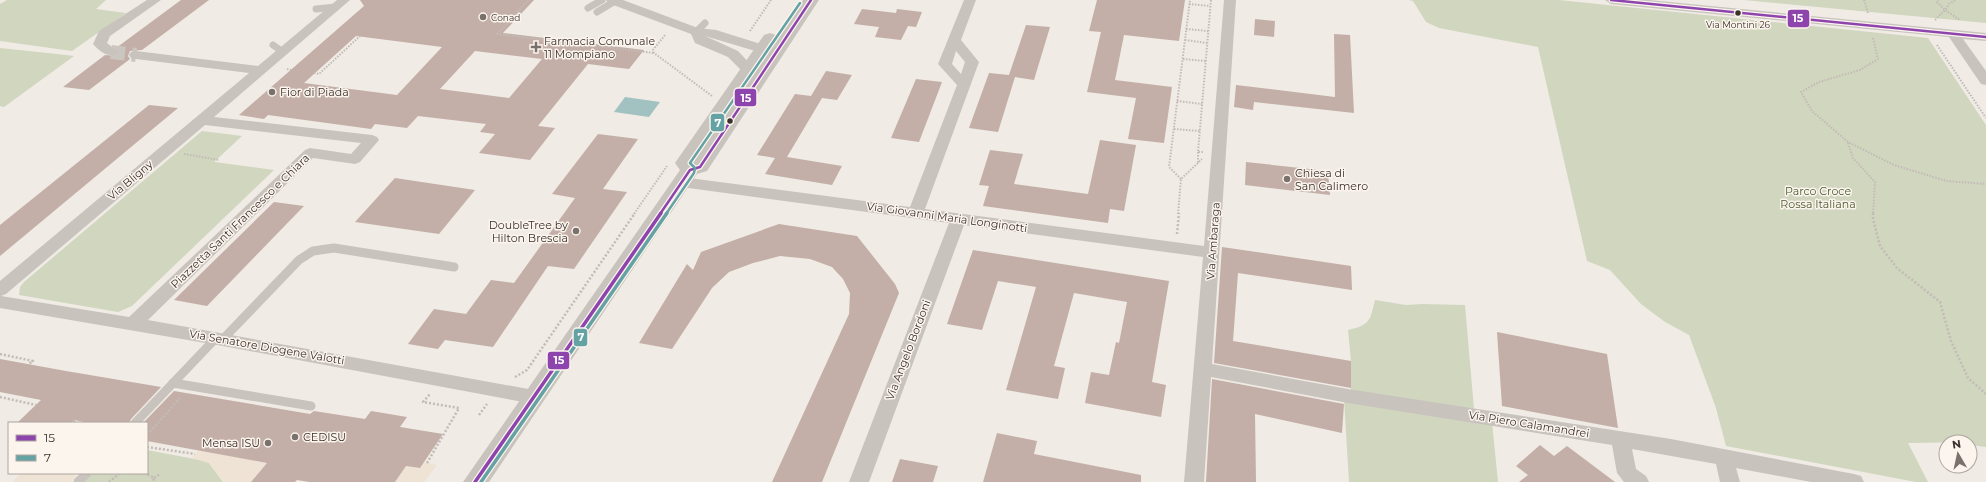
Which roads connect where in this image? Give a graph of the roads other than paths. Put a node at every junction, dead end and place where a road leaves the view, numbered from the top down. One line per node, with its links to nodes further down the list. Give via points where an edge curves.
1 (155, 0): 18 (street, via 104,34 100,44)
2 (602, 0): 10 (lane)
3 (614, 0): 12 (lane); 13 (street)
4 (796, 0): 17 (street)
5 (812, 0): 24 (street)
6 (970, 0): 16 (street)
7 (1230, 0): 29 (street, Via Ambaraga)
8 (1612, 0): 14 (street, via 1931,26)
9 (340, 3): 11 (lane, Via Bligny); 21 (street, Via Bligny, via 278,48)
10 (588, 8)
11 (316, 9)
12 (597, 12)
13 (701, 27): 17 (street, via 711,33); 20 (street, via 700,40 733,54)
14 (1953, 34): 15 (street); 22 (street)
15 (1986, 37)
16 (954, 40): 23 (street, via 972,62); 23 (street, via 945,64)
17 (762, 49): 20 (street); 24 (street, via 766,51 767,58 749,83)
18 (111, 52)
19 (136, 55): 21 (street)
20 (748, 68): 26 (street, via 684,163)
21 (261, 70): 25 (street, Via Bligny)
22 (1986, 81)
23 (963, 84): 27 (street)
24 (750, 91): 26 (street, via 700,167)
25 (202, 120): 31 (street, Via Bligny); 33 (street, Piazzetta Santi Francesco e Chiara, via 372,140 355,159 310,153)
26 (685, 176): 27 (street, Via Giovanni Maria Longinotti); 37 (street)
27 (916, 213): 28 (street, Via Giovanni Maria Longinotti)
28 (958, 219): 29 (street, Via Giovanni Maria Longinotti); 45 (street, Via Angelo Bordoni)
29 (1212, 253): 35 (street, Via Ambaraga)
30 (454, 267): 34 (lane, via 334,248 313,251 299,260)
31 (0, 290)
32 (0, 302): 33 (street, Via Senatore Diogene Valotti)
33 (133, 324): 34 (street, Via Senatore Diogene Valotti)
34 (220, 338): 36 (lane); 37 (street, Via Senatore Diogene Valotti)
35 (1203, 369): 40 (street, Via Piero Calamandrei, via 1348,396); 46 (street, Via Ambaraga)
36 (173, 383): 38 (lane); 39 (lane)
37 (534, 397): 44 (street)
38 (311, 406)
39 (136, 422)
40 (1620, 439): 41 (street, Via Piero Calamandrei); 47 (street, via 1627,474)
41 (1724, 458): 48 (street); 49 (street, Via Piero Calamandrei)
42 (86, 474): 43 (lane)
43 (78, 482)
44 (475, 482)
45 (859, 482)
46 (1194, 482)
47 (1639, 482)
48 (1730, 482)
49 (1854, 482)

